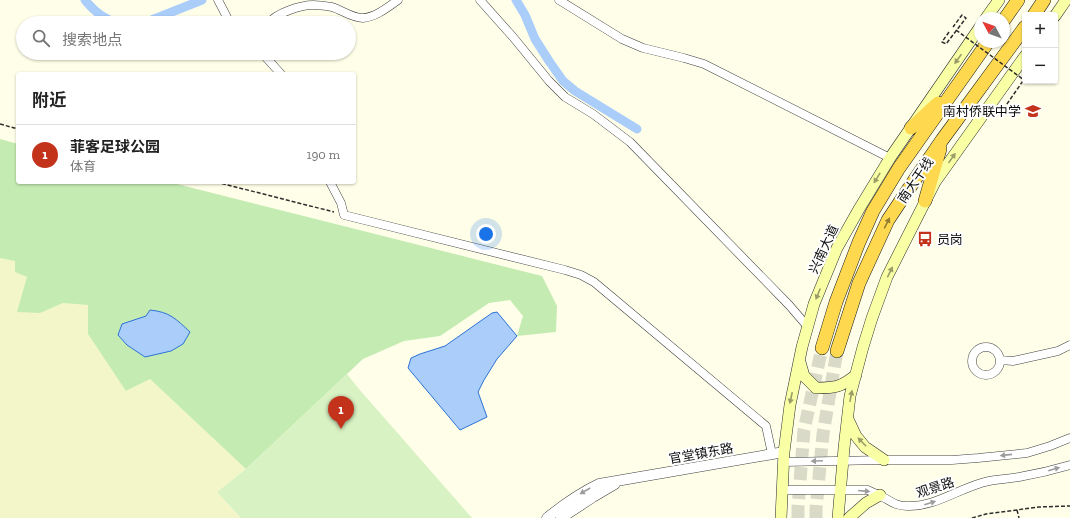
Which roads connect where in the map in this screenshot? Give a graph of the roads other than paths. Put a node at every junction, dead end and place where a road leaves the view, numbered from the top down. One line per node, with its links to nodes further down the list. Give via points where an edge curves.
1 (218, 0): 13 (street)
2 (398, 0): 16 (street, via 372,16)
3 (480, 0): 29 (street, via 565,97 630,142)
4 (559, 0): 26 (street, via 622,39 643,48 704,64)
5 (999, 0): 9 (main road)
6 (1018, 0): 10 (highway)
7 (1044, 0): 11 (highway)
8 (1066, 0): 12 (main road)
9 (990, 12)
10 (1010, 12)
11 (1036, 12)
12 (1058, 12)
13 (226, 16)
14 (277, 16): 15 (street, via 293,9 313,5 333,8)
15 (352, 16)
16 (356, 17)
17 (1022, 31): 25 (highway, 南大干线)
18 (974, 36): 24 (main road, 兴南大道, one-way to 24)
19 (984, 48): 23 (highway, 南大干线)
20 (268, 60): 22 (street)
21 (1022, 60): 28 (main road, one-way to 21, via 935,182)
22 (279, 72)
23 (957, 85): 24 (highway); 31 (highway, 南大干线, via 898,168 873,211 836,302)
24 (911, 128): 26 (main road, 兴南大道)
25 (942, 140): 28 (highway); 32 (highway, 南大干线, one-way to 25, via 859,283 888,220)
26 (890, 158): 29 (main road, 兴南大道, one-way to 29, via 837,248 814,304)
27 (331, 184): 38 (street, via 344,215 570,272 594,282 766,426)
28 (925, 201): 35 (main road, one-way to 28, via 887,277)
29 (808, 327): 33 (main road, 兴南大道)
30 (1070, 345): 34 (street, via 1058,351 1013,361)
31 (822, 348)
32 (837, 351)
33 (800, 359): 35 (main road, via 804,376 816,388 832,388 845,384); 39 (main road, 兴南大道, one-way to 39, via 790,405)
34 (1000, 360)
35 (856, 375): 36 (main road, one-way to 35, via 850,396)
36 (848, 418): 40 (main road, one-way to 36, via 865,447 856,436); 41 (main road)
37 (1070, 438): 40 (street, 观景路, one-way to 40, via 1027,453 952,460)
38 (772, 454): 39 (street, 官堂镇东路); 43 (street, 官堂镇东路)
39 (784, 457): 41 (street, 观景路, one-way to 39); 44 (main road, 兴南大道)
40 (884, 460): 41 (street, 观景路)
41 (843, 461): 45 (main road)
42 (1070, 465): 46 (street, 观景路, one-way to 42, via 896,505 925,505 989,481 1050,471)
43 (622, 480): 47 (street, 官堂镇东路, one-way to 47, via 599,484 586,490); 48 (street, 官堂镇东路)
44 (783, 490): 45 (street, 观景路); 49 (main road, 兴南大道)
45 (840, 490): 46 (street, 观景路, one-way to 46, via 868,490); 50 (main road)
46 (880, 495): 51 (main road)
47 (547, 518)
48 (561, 518)
49 (781, 518)
50 (838, 518)
51 (849, 518)

